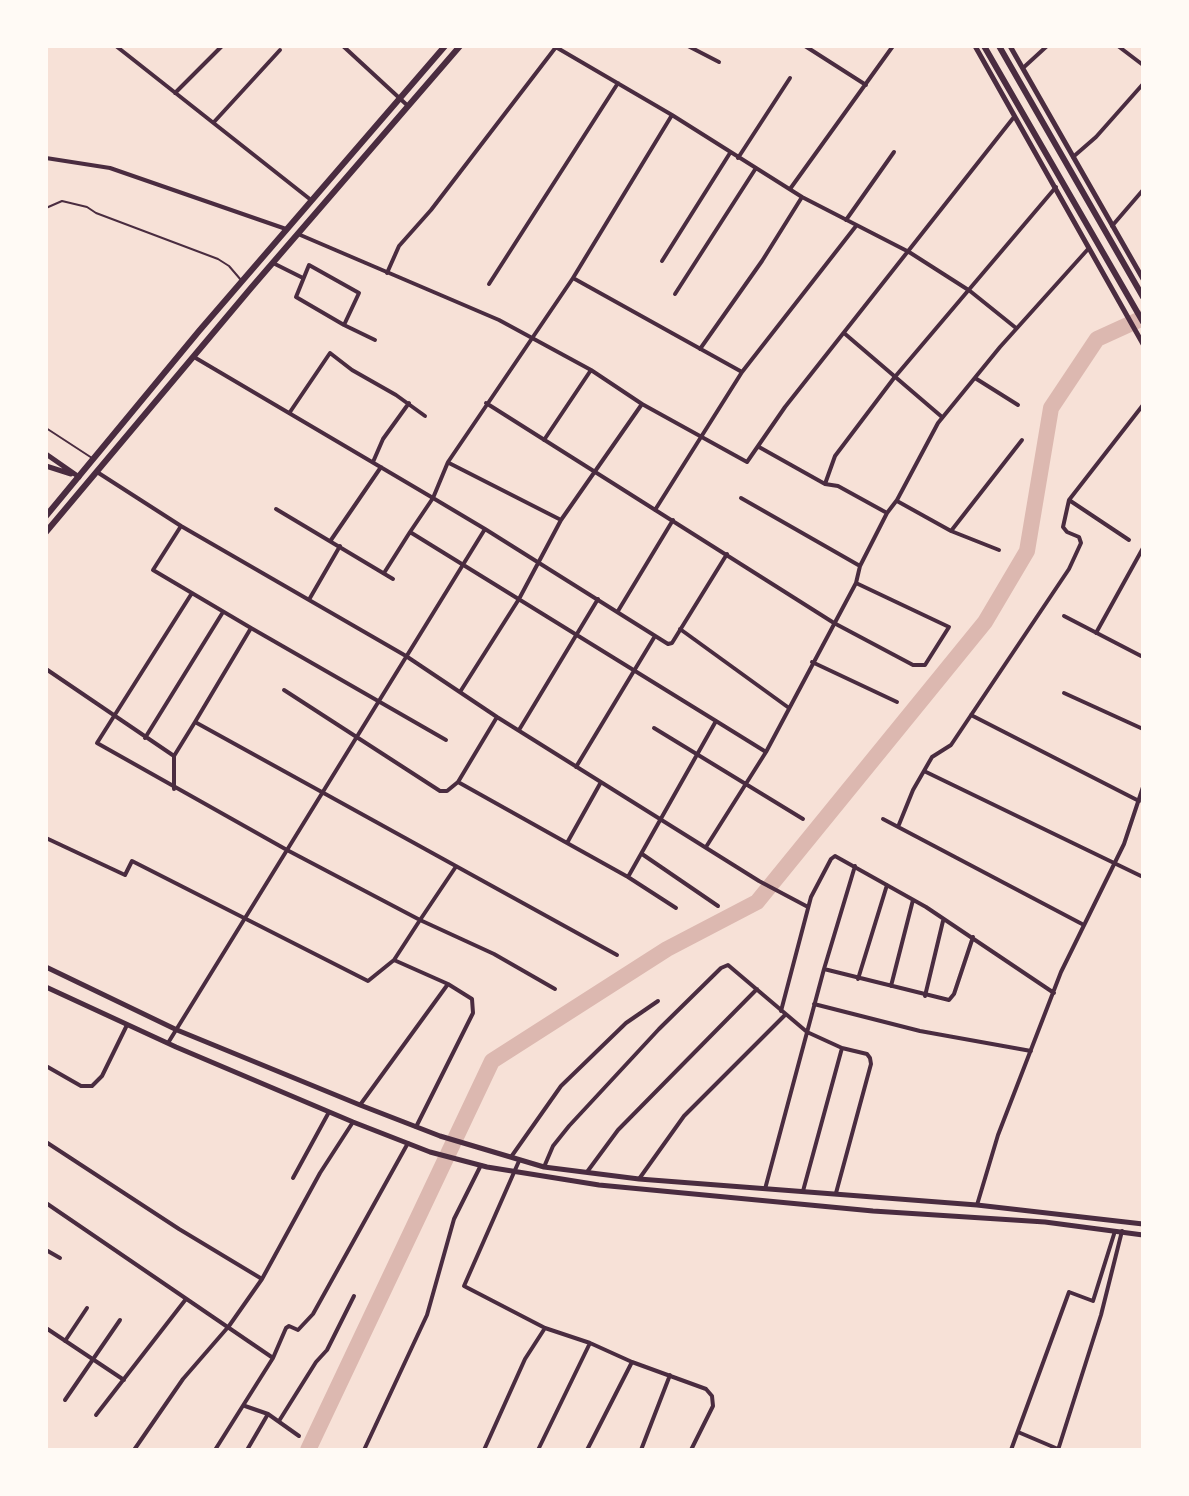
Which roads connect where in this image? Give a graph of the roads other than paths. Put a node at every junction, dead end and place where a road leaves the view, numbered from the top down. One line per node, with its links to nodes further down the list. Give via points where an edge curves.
1 (116, 46): 24 (street)
2 (222, 46): 24 (street)
3 (343, 46): 25 (street)
4 (445, 46): 25 (main road)
5 (460, 46): 26 (main road)
6 (555, 46): 21 (street); 51 (street, via 399,246)
7 (688, 46): 17 (street)
8 (805, 46): 23 (street)
9 (893, 46): 23 (street)
10 (975, 46): 28 (main road)
11 (984, 46): 61 (main road)
12 (999, 46): 60 (main road)
13 (1010, 46): 19 (main road)
14 (1047, 46): 19 (street)
15 (1118, 46): 18 (street)
16 (280, 50): 29 (street)
17 (719, 62)
18 (1143, 65)
19 (1023, 68): 34 (main road)
20 (790, 78): 33 (street)
21 (618, 83): 27 (street); 56 (street)
22 (1143, 84): 34 (street)
23 (866, 85): 37 (street)
24 (175, 93): 29 (street)
25 (400, 98): 26 (street); 40 (main road)
26 (408, 106): 46 (main road)
27 (672, 115): 31 (street); 53 (street)
28 (1014, 117): 36 (main road); 48 (street)
29 (213, 123): 40 (street)
30 (894, 152): 42 (street)
31 (730, 153): 33 (street); 49 (street)
32 (46, 158): 45 (street, via 110,168)
33 (738, 158): 35 (street)
34 (1072, 158): 44 (main road)
35 (756, 168): 37 (street); 59 (street)
36 (1056, 187): 47 (main road); 58 (street)
37 (790, 189): 39 (street)
38 (1143, 190): 44 (street)
39 (802, 197): 42 (street); 68 (street)
40 (311, 200): 45 (main road)
41 (46, 208): 55 (lane, via 62,201 87,207 218,259)
42 (846, 220): 43 (street)
43 (856, 226): 48 (street); 71 (street)
44 (1112, 226): 54 (main road)
45 (286, 229): 55 (main road)
46 (298, 234): 50 (main road); 51 (street)
47 (1089, 248): 63 (street); 67 (main road)
48 (909, 252): 58 (street); 64 (street)
49 (662, 261)
50 (273, 263): 52 (street); 57 (main road)
51 (387, 273): 65 (street)
52 (303, 278): 62 (street, via 296,297); 62 (street, via 309,265 359,293)
53 (573, 278): 65 (street); 68 (street)
54 (1143, 278)
55 (242, 281): 57 (main road); 88 (main road)
56 (489, 284)
57 (251, 288): 69 (main road)
58 (970, 291): 63 (street); 72 (street)
59 (675, 294)
60 (1141, 294)
61 (1143, 322)
62 (344, 325): 66 (street)
63 (1017, 328): 73 (street)
64 (844, 333): 72 (street); 86 (street)
65 (531, 336): 70 (street); 75 (street)
66 (375, 340)
67 (1142, 342)
68 (700, 349): 71 (street)
69 (194, 357): 79 (street); 94 (main road)
70 (591, 370): 76 (street); 84 (street)
71 (742, 372): 83 (street)
72 (894, 378): 81 (street); 98 (street, via 835,456)
73 (975, 378): 77 (street); 81 (street)
74 (409, 403): 79 (street, via 330,353); 80 (street); 89 (street)
75 (486, 403): 84 (street); 90 (street)
76 (642, 404): 83 (street); 95 (street)
77 (1018, 405)
78 (1143, 405): 102 (street)
79 (290, 412): 89 (street)
80 (425, 416)
81 (942, 417): 101 (street)
82 (46, 428): 88 (lane)
83 (701, 437): 86 (street, via 747,462); 104 (street)
84 (544, 440): 95 (street)
85 (1022, 440): 111 (street)
86 (759, 447): 98 (street)
87 (46, 454): 96 (main road)
88 (94, 459): 92 (main road)
89 (373, 462): 93 (street)
90 (448, 462): 99 (street); 107 (street)
91 (46, 466): 96 (main road)
92 (88, 466): 94 (main road); 96 (main road)
93 (381, 467): 99 (street); 114 (street)
94 (97, 472): 97 (main road); 109 (street)
95 (595, 473): 104 (street); 107 (street)
96 (79, 477): 97 (main road); 106 (main road)
97 (88, 483): 112 (main road)
98 (825, 484): 105 (street)
99 (433, 498): 110 (street); 113 (street)
100 (741, 498): 122 (street)
101 (897, 500): 105 (street); 111 (street)
102 (1069, 500): 115 (street); 150 (street, via 1063,527 1079,537 1080,547)
103 (276, 509): 114 (street)
104 (655, 510): 108 (street)
105 (887, 513): 122 (street)
106 (46, 516)
107 (561, 520): 120 (street)
108 (673, 520): 119 (street); 130 (street)
109 (181, 526): 126 (street, via 153,570); 127 (street)
110 (485, 529): 120 (street); 121 (street)
111 (951, 531): 118 (street)
112 (46, 532)
113 (410, 532): 121 (street); 123 (street)
114 (331, 540): 116 (street)
115 (1129, 540)
116 (340, 546): 123 (street); 127 (street)
117 (1143, 548): 136 (street)
118 (999, 550)
119 (727, 554): 133 (street); 135 (street)
120 (539, 562): 128 (street); 129 (street)
121 (463, 564): 128 (street); 139 (street)
122 (860, 566): 125 (street)
123 (384, 573): 124 (street)
124 (393, 579)
125 (856, 583): 133 (street); 133 (street, via 949,627 925,665 913,665)
126 (192, 593): 131 (street); 151 (street)
127 (310, 598): 139 (street)
128 (519, 599): 137 (street); 145 (street)
129 (598, 599): 130 (street); 137 (street)
130 (618, 611): 138 (street)
131 (223, 612): 134 (street); 158 (street)
132 (1064, 616): 136 (street)
133 (834, 623): 141 (street)
134 (251, 628): 147 (street); 154 (street)
135 (680, 629): 138 (street, via 672,643); 149 (street)
136 (1096, 633): 140 (street)
137 (576, 636): 143 (street); 157 (street)
138 (655, 636): 143 (street)
139 (406, 656): 145 (street); 147 (street)
140 (1143, 657)
141 (812, 662): 148 (street); 149 (street)
142 (46, 669): 151 (street)
143 (633, 672): 153 (street); 164 (street)
144 (284, 690): 159 (street)
145 (460, 692): 152 (street)
146 (1064, 693): 156 (street)
147 (378, 702): 159 (street); 160 (street)
148 (897, 702)
149 (789, 708): 161 (street)
150 (971, 715): 165 (street); 172 (street)
151 (112, 716): 158 (street); 170 (street, via 97,743)
152 (497, 717): 157 (street); 166 (street)
153 (716, 721): 161 (street); 162 (street)
154 (195, 722): 163 (street); 171 (street)
155 (654, 728): 162 (street)
156 (1143, 729)
157 (519, 730): 164 (street)
158 (145, 738): 163 (street)
159 (357, 738): 166 (street, via 440,791); 171 (street)
160 (446, 740)
161 (766, 752): 168 (street)
162 (697, 755): 168 (street); 173 (street)
163 (174, 756): 170 (street)
164 (576, 767): 167 (street)
165 (924, 771): 176 (street); 182 (street)
166 (458, 782): 178 (street)
167 (601, 782): 173 (street); 178 (street)
168 (748, 783): 174 (street); 179 (street)
169 (1143, 787): 172 (street)
170 (174, 789): 180 (street)
171 (323, 793): 180 (street); 184 (street)
172 (1139, 801): 182 (street)
173 (661, 819): 179 (street); 181 (street)
174 (803, 819)
175 (883, 819): 176 (street)
176 (898, 827): 195 (street)
177 (46, 838): 192 (street, via 125,875 132,861)
178 (567, 843): 185 (street)
179 (706, 847): 190 (street)
180 (287, 850): 192 (street); 193 (street)
181 (642, 854): 185 (street); 189 (street)
182 (1115, 863): 186 (street); 195 (street)
183 (855, 866): 187 (street); 190 (street, via 833,857); 200 (street)
184 (455, 868): 193 (street); 197 (street)
185 (628, 877): 191 (street)
186 (1143, 877)
187 (887, 885): 188 (street); 201 (street)
188 (913, 900): 194 (street); 203 (street)
189 (718, 906)
190 (808, 907): 211 (street)
191 (676, 908)
192 (242, 918): 198 (street, via 368,981); 213 (street)
193 (420, 920): 198 (street); 205 (street)
194 (943, 921): 196 (street); 208 (street)
195 (1082, 924): 207 (street)
196 (973, 937): 207 (street); 208 (street, via 951,999)
197 (617, 955)
198 (394, 960): 202 (street)
199 (46, 967): 213 (main road)
200 (824, 969): 201 (street); 210 (street)
201 (858, 979): 203 (street)
202 (448, 984): 219 (street); 222 (street, via 472,999 473,1013)
203 (891, 986): 208 (street)
204 (46, 987): 212 (main road)
205 (555, 989)
206 (757, 989): 211 (street); 228 (street, via 731,965 721,968 569,1126); 230 (street, via 618,1130)
207 (1054, 993): 217 (street)
208 (925, 996)
209 (658, 1001): 225 (street, via 626,1023 561,1086)
210 (814, 1004): 214 (street); 217 (street)
211 (783, 1013): 214 (street); 232 (street, via 684,1116)
212 (127, 1025): 215 (main road); 218 (street, via 92,1086 81,1086)
213 (177, 1030): 215 (street); 219 (main road)
214 (807, 1032): 216 (street); 233 (street)
215 (168, 1043): 220 (main road)
216 (842, 1048): 234 (street); 235 (street, via 867,1054 871,1064)
217 (1031, 1051): 237 (street)
218 (46, 1066)
219 (360, 1105): 222 (main road)
220 (329, 1112): 221 (main road); 231 (street)
221 (353, 1122): 224 (main road); 243 (street)
222 (416, 1127): 225 (main road)
223 (46, 1142): 243 (street)
224 (409, 1143): 227 (main road); 256 (street, via 313,1314 298,1330 286,1328)
225 (510, 1158): 226 (main road)
226 (519, 1161): 228 (main road); 229 (street)
227 (484, 1166): 229 (main road); 272 (street, via 454,1219 427,1315)
228 (544, 1167): 230 (main road)
229 (515, 1172): 239 (main road, via 644,1190); 252 (street, via 464,1286)
230 (585, 1174): 232 (main road)
231 (293, 1178)
232 (639, 1179): 233 (main road)
233 (765, 1189): 234 (main road)
234 (803, 1191): 235 (main road)
235 (836, 1193): 237 (main road)
236 (46, 1203): 245 (street)
237 (977, 1205): 238 (main road)
238 (1143, 1224)
239 (1119, 1231): 240 (main road); 246 (street); 247 (street)
240 (1143, 1235)
241 (46, 1250): 242 (street)
242 (60, 1258)
243 (262, 1279): 250 (street)
244 (354, 1296): 264 (street, via 327,1350)
245 (186, 1299): 250 (street); 259 (street)
246 (1093, 1301): 247 (street); 265 (street, via 1069,1292)
247 (1104, 1305): 268 (street)
248 (87, 1308): 253 (street)
249 (120, 1320): 255 (street)
250 (229, 1326): 256 (street); 269 (street, via 183,1379)
251 (46, 1328): 253 (street)
252 (545, 1328): 254 (street); 273 (street, via 525,1359)
253 (65, 1341): 255 (street)
254 (590, 1343): 257 (street); 274 (street)
255 (93, 1358): 259 (street); 260 (street)
256 (273, 1358): 261 (street)
257 (632, 1362): 258 (street); 275 (street)
258 (670, 1375): 276 (street); 277 (street, via 712,1396)
259 (124, 1380): 263 (street)
260 (65, 1400)
261 (245, 1406): 262 (street); 270 (street)
262 (268, 1414): 264 (street); 271 (street)
263 (96, 1415)
264 (279, 1421): 266 (street)
265 (1018, 1432): 267 (street); 268 (street)
266 (299, 1436)
267 (1012, 1448): 278 (street)
268 (1058, 1449)
269 (134, 1450)
270 (215, 1450)
271 (247, 1450)
272 (364, 1450)
273 (484, 1450)
274 (538, 1450)
275 (587, 1450)
276 (641, 1450)
277 (691, 1450)
278 (1020, 1450)

